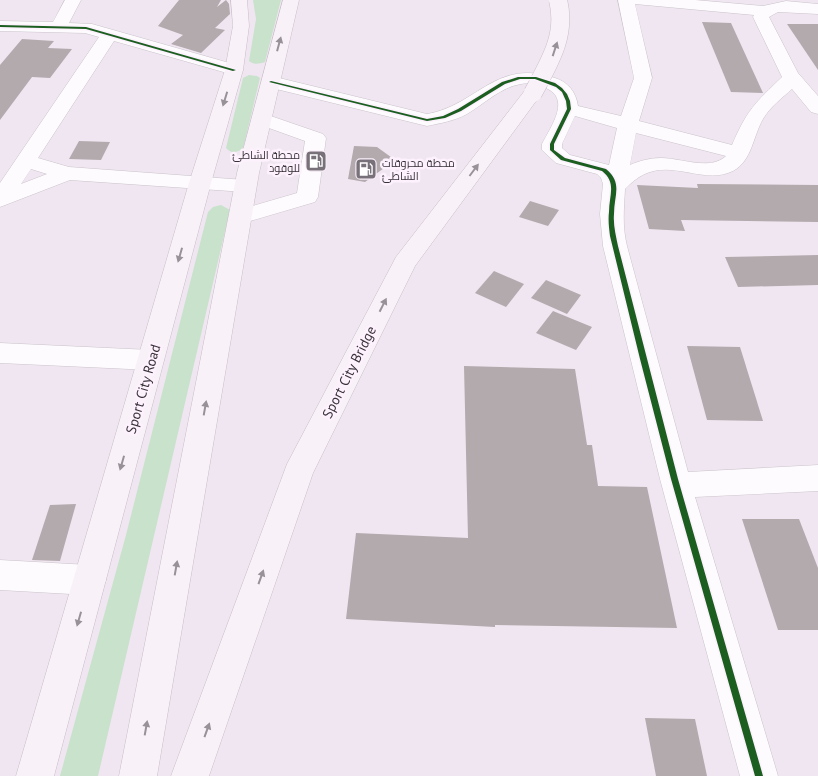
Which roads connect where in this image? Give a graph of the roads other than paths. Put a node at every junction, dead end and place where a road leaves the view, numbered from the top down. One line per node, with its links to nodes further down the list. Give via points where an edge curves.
1 (239, 0): 12 (main road, Sport City Road, via 241,26)
2 (291, 0): 14 (main road, one-way to 2, via 272,70)
3 (558, 0): 35 (main road, Sport City Bridge, one-way to 3, bridge, via 303,464 404,263 533,93 555,53 562,22)
4 (626, 0): 18 (street, via 643,78)
5 (640, 0): 8 (street)
6 (75, 2): 10 (street)
7 (818, 9): 8 (street, via 773,6)
8 (764, 10): 13 (street, via 761,20)
9 (0, 26): 10 (street)
10 (59, 26): 11 (street, via 86,28)
11 (109, 35): 12 (street); 20 (street)
12 (234, 70): 22 (main road, Sport City Road, one-way to 22)
13 (792, 78): 15 (street); 19 (street, via 757,114)
14 (272, 82): 16 (street, via 427,120 439,120 453,115 508,80 531,78 557,86 567,97); 17 (main road)
15 (818, 108)
16 (569, 109): 18 (street); 24 (street, via 552,150 563,159 604,170 613,178)
17 (262, 119): 23 (main road); 26 (street, via 316,138 307,197)
18 (628, 124): 19 (street); 24 (street)
19 (738, 153): 24 (street, via 729,165 716,170 665,163 635,168)
20 (26, 161): 21 (street); 25 (street)
21 (68, 173): 22 (street); 25 (street)
22 (200, 183): 23 (street); 28 (main road, Sport City Road, one-way to 28)
23 (245, 186): 26 (main road)
24 (615, 186): 30 (street, via 611,213 615,246)
25 (0, 200)
26 (240, 217): 34 (main road, one-way to 26)
27 (0, 353): 28 (street)
28 (151, 360): 32 (main road, Sport City Road, one-way to 32)
29 (818, 478): 30 (street)
30 (678, 485): 36 (street)
31 (0, 576): 32 (street)
32 (89, 580): 33 (main road, Sport City Road, one-way to 33)
33 (35, 776)
34 (138, 776)
35 (190, 776)
36 (759, 776)

